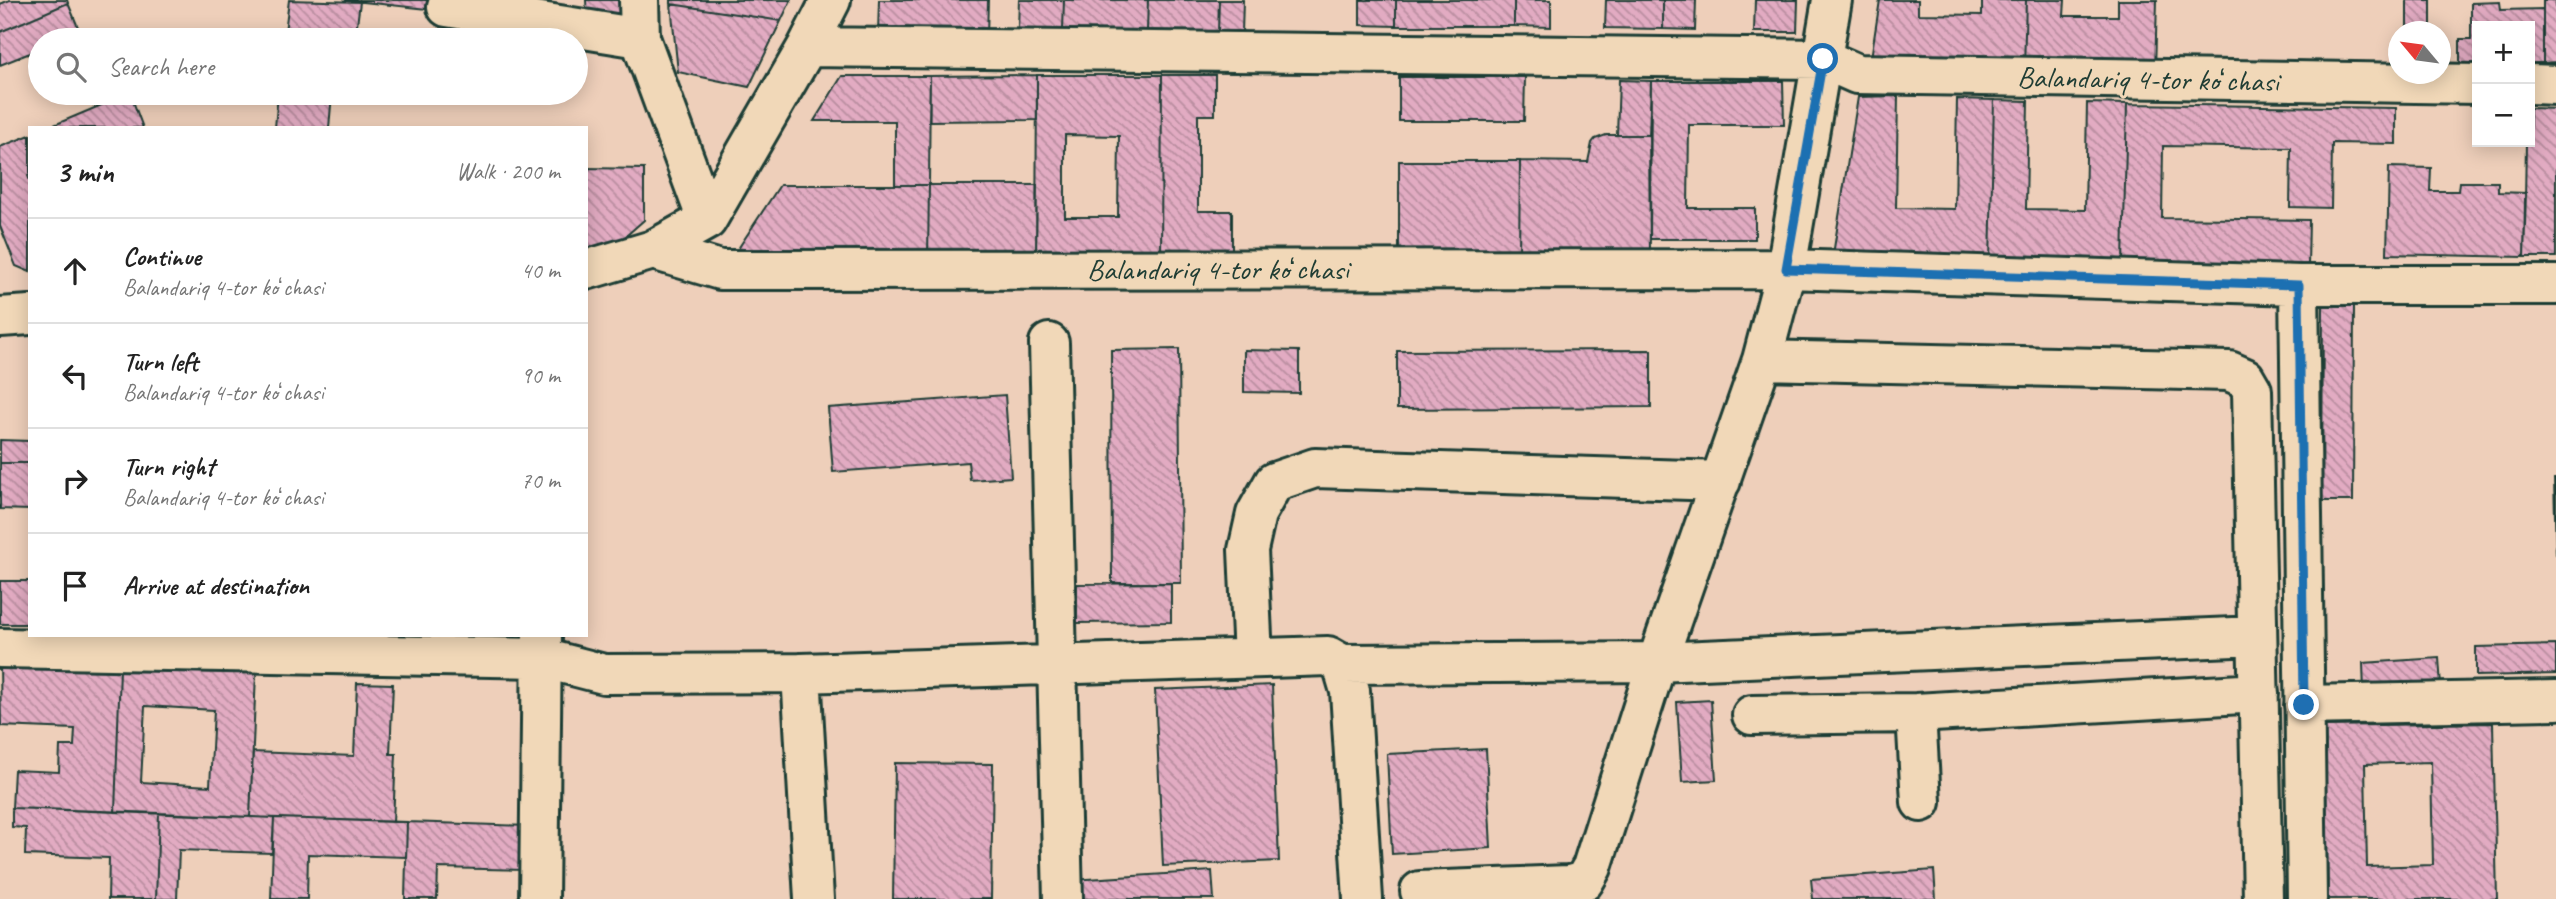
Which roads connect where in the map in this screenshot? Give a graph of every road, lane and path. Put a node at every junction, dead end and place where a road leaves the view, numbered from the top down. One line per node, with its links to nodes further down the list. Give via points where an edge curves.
1 (639, 0): 7 (street)
2 (831, 0): 8 (street)
3 (1832, 0): 9 (street)
4 (447, 7): 5 (street)
5 (578, 28)
6 (588, 30): 7 (street)
7 (640, 38): 13 (street)
8 (807, 47): 9 (street, Balandariq 4-tor koʻchasi); 13 (street)
9 (1823, 59): 10 (street, Balandariq 4-tor koʻchasi, via 1857,74); 16 (street)
10 (2472, 84)
11 (2535, 84): 12 (street)
12 (2556, 85)
13 (707, 220): 14 (street)
14 (653, 250): 15 (street); 16 (street, Balandariq 4-tor koʻchasi, via 720,270)
15 (588, 269)
16 (1786, 269): 17 (street, Balandariq 4-tor koʻchasi); 20 (street)
17 (2299, 285): 18 (street, Balandariq 4-tor koʻchasi); 32 (street)
18 (2556, 285)
19 (1049, 343): 28 (street)
20 (1762, 360): 21 (street); 22 (street, via 2229,371 2245,378 2252,390)
21 (1721, 481): 25 (street, via 1315,468 1274,482 1256,514 1248,550); 26 (street)
22 (2257, 636): 26 (street); 30 (street)
23 (542, 647): 24 (street); 29 (street, via 604,674); 38 (street)
24 (0, 648)
25 (1253, 658): 27 (street, via 1328,656); 28 (street)
26 (1657, 662): 27 (street); 37 (street, via 1592,867)
27 (1342, 664): 41 (street, via 1350,691)
28 (1057, 665): 29 (street); 40 (street)
29 (801, 673): 39 (street)
30 (2259, 693): 33 (street); 42 (street)
31 (2556, 700): 32 (street)
32 (2304, 705): 43 (street)
33 (1916, 713): 34 (street); 35 (street)
34 (1752, 715)
35 (1922, 802)
36 (1420, 891): 37 (street)
37 (1570, 892)
38 (539, 899)
39 (814, 899)
40 (1063, 899)
41 (1363, 899)
42 (2263, 899)
43 (2307, 899)

